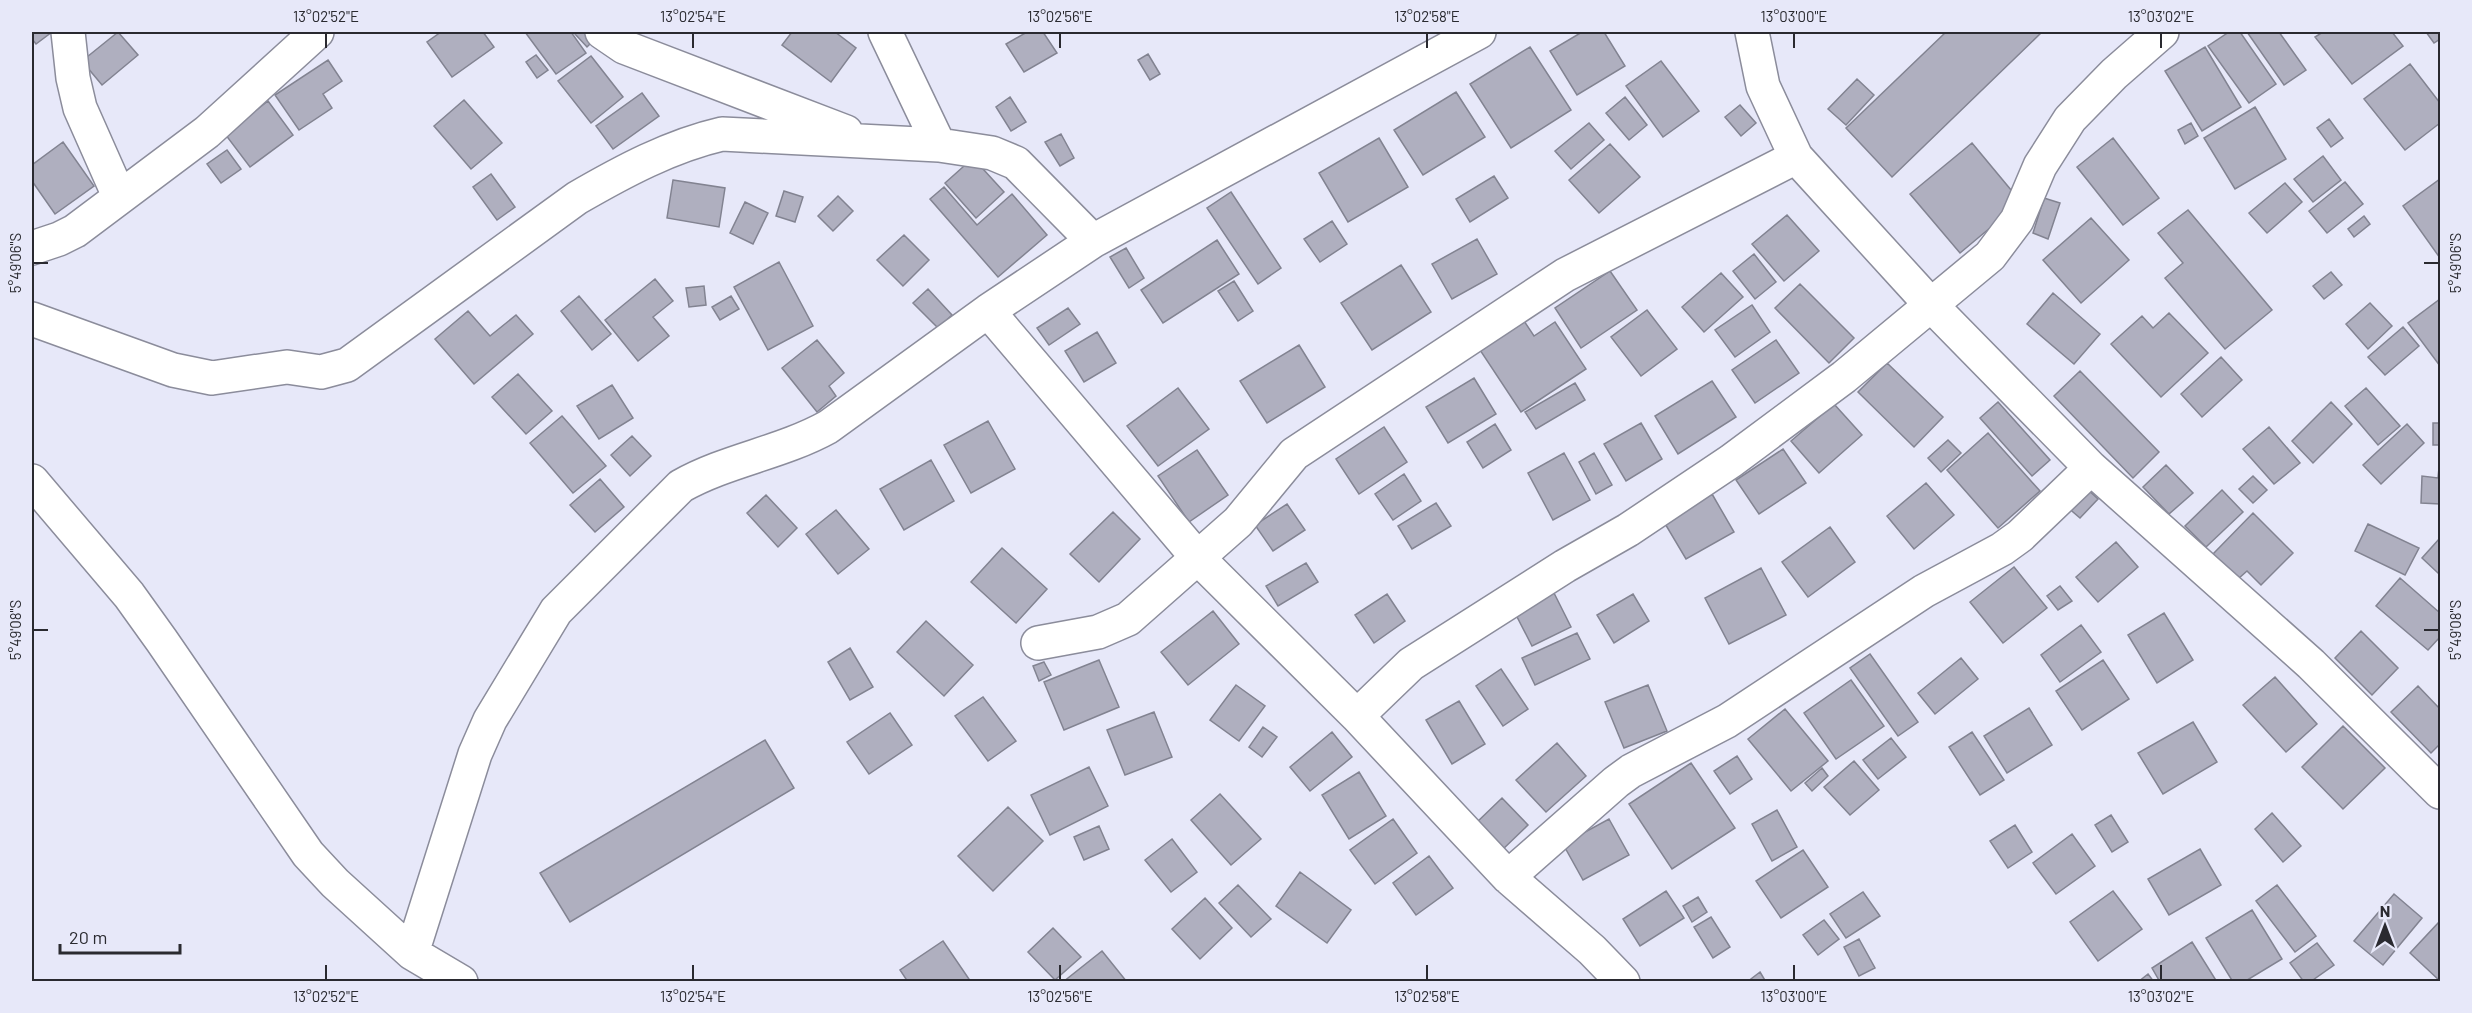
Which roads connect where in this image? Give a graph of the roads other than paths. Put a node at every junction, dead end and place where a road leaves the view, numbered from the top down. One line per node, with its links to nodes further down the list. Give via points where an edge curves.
1 (68, 32): 11 (street, via 81,108)
2 (317, 32): 11 (street, via 207,132)
3 (602, 32): 8 (street, via 624,47)
4 (885, 32): 9 (street)
5 (1479, 32): 12 (street)
6 (1752, 32): 10 (street, via 1763,86)
7 (2162, 32): 14 (street, via 2070,119 2040,166 2017,220 1990,256)
8 (876, 144): 9 (street); 16 (street, via 722,134 691,141 577,198 347,365 321,372 287,367 212,378 173,370)
9 (939, 145): 12 (street, via 992,153 1016,164)
10 (1796, 157): 14 (street); 19 (street, via 1565,275 1294,454 1238,522)
11 (120, 196): 13 (street, via 75,231)
12 (1093, 241): 15 (street)
13 (32, 248)
14 (1932, 305): 17 (street); 21 (street, via 1731,461 1628,530 1411,664)
15 (988, 311): 19 (street); 24 (street, via 828,427 803,441 700,475 681,486 556,611 490,720 475,754)
16 (32, 319)
17 (2091, 468): 22 (street, via 2311,664); 23 (street, via 2002,549 1924,591 1727,721 1631,771)
18 (32, 481): 24 (street, via 135,604 309,854)
19 (1197, 557): 20 (street, via 1128,619 1098,632); 21 (street)
20 (1038, 642)
21 (1357, 716): 23 (street)
22 (2440, 792)
23 (1508, 877): 26 (street)
24 (412, 953): 25 (street)
25 (461, 981)
26 (1623, 981)

